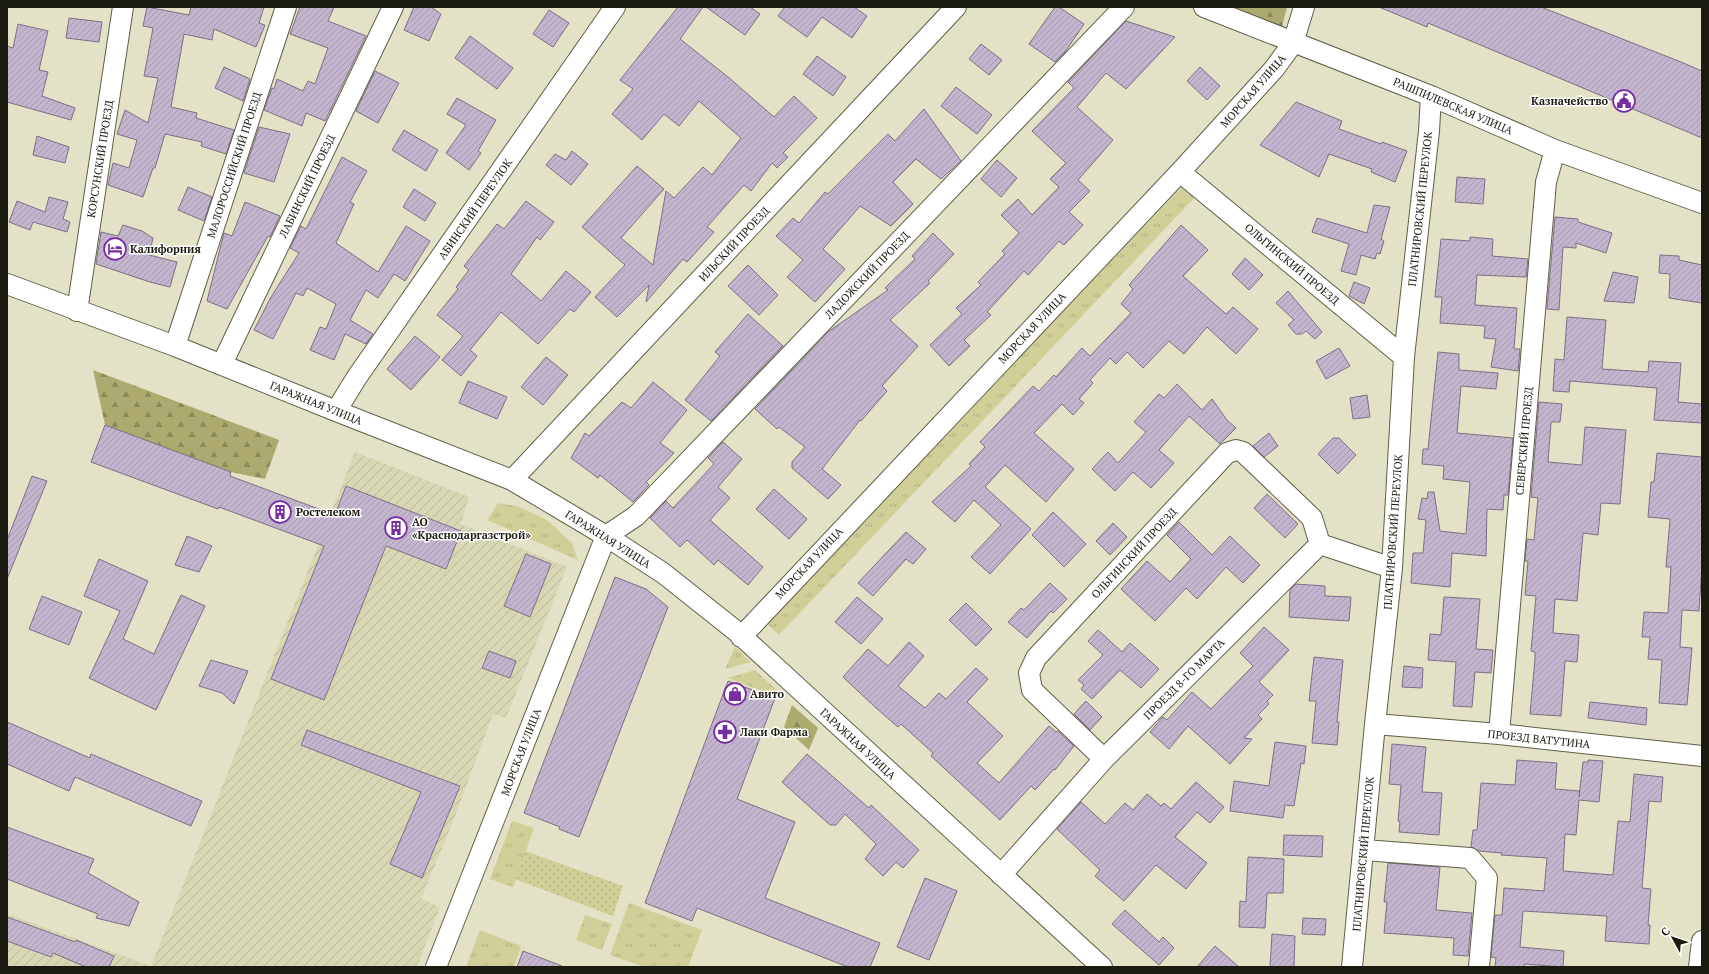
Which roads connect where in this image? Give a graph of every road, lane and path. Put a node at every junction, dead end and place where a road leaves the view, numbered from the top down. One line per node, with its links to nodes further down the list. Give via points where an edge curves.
1 (123, 7): 15 (street, КОРСУНСКИЙ ПРОЕЗД)
2 (286, 7): 16 (street, МАЛОРОССИЙСКИЙ ПРОЕЗД)
3 (393, 7): 18 (street, ЛАБИНСКИЙ ПРОЕЗД)
4 (615, 7): 19 (street, АБИНСКИЙ ПЕРЕУЛОК, via 357,377)
5 (956, 7): 20 (street, ИЛЬСКИЙ ПРОЕЗД)
6 (1124, 7): 21 (street, ЛАДОЖСКИЙ ПРОЕЗД, via 636,516)
7 (1204, 7): 9 (street, РАШПИЛЕВСКАЯ УЛИЦА)
8 (1304, 7): 9 (street, МОРСКАЯ УЛИЦА)
9 (1293, 43): 10 (street, РАШПИЛЕВСКАЯ УЛИЦА); 12 (street, МОРСКАЯ УЛИЦА, via 1274,69)
10 (1431, 96): 11 (street, РАШПИЛЕВСКАЯ УЛИЦА); 17 (street, ПЛАТНИРОВСКИЙ ПЕРЕУЛОК)
11 (1555, 150): 13 (street, РАШПИЛЕВСКАЯ УЛИЦА); 26 (street, СЕВЕРСКИЙ ПРОЕЗД, via 1546,182)
12 (1180, 172): 17 (street, ОЛЬГИНСКИЙ ПРОЕЗД); 24 (street, МОРСКАЯ УЛИЦА)
13 (1702, 203)
14 (7, 284): 15 (street, ГАРАЖНАЯ УЛИЦА)
15 (77, 311): 16 (street, ГАРАЖНАЯ УЛИЦА)
16 (174, 346): 18 (street, ГАРАЖНАЯ УЛИЦА)
17 (1404, 357): 23 (street, ПЛАТНИРОВСКИЙ ПЕРЕУЛОК)
18 (222, 364): 19 (street, ГАРАЖНАЯ УЛИЦА)
19 (336, 411): 20 (street, ГАРАЖНАЯ УЛИЦА)
20 (512, 480): 21 (street, ГАРАЖНАЯ УЛИЦА)
21 (606, 536): 24 (street, ГАРАЖНАЯ УЛИЦА, via 663,573); 32 (street, МОРСКАЯ УЛИЦА)
22 (1320, 544): 23 (street); 28 (street, ПРОЕЗД 8-ГО МАРТА); 28 (street, ОЛЬГИНСКИЙ ПРОЕЗД, via 1312,518 1243,452 1236,450 1227,453 1036,658 1029,673 1032,690)
23 (1392, 568): 25 (street, ПЛАТНИРОВСКИЙ ПЕРЕУЛОК)
24 (741, 637): 30 (street, ГАРАЖНАЯ УЛИЦА)
25 (1375, 724): 26 (street, ПРОЕЗД ВАТУТИНА); 29 (street, ПЛАТНИРОВСКИЙ ПЕРЕУЛОК)
26 (1499, 734): 27 (street, ПРОЕЗД ВАТУТИНА)
27 (1702, 756)
28 (1104, 759): 30 (street, ПРОЕЗД 8-ГО МАРТА)
29 (1364, 850): 34 (street, ПЛАТНИРОВСКИЙ ПЕРЕУЛОК); 35 (street, via 1470,858 1486,878)
30 (1001, 875): 33 (street, ГАРАЖНАЯ УЛИЦА)
31 (1702, 941): 36 (street)
32 (436, 967)
33 (1102, 967)
34 (1352, 967)
35 (1479, 967)
36 (1699, 967)

